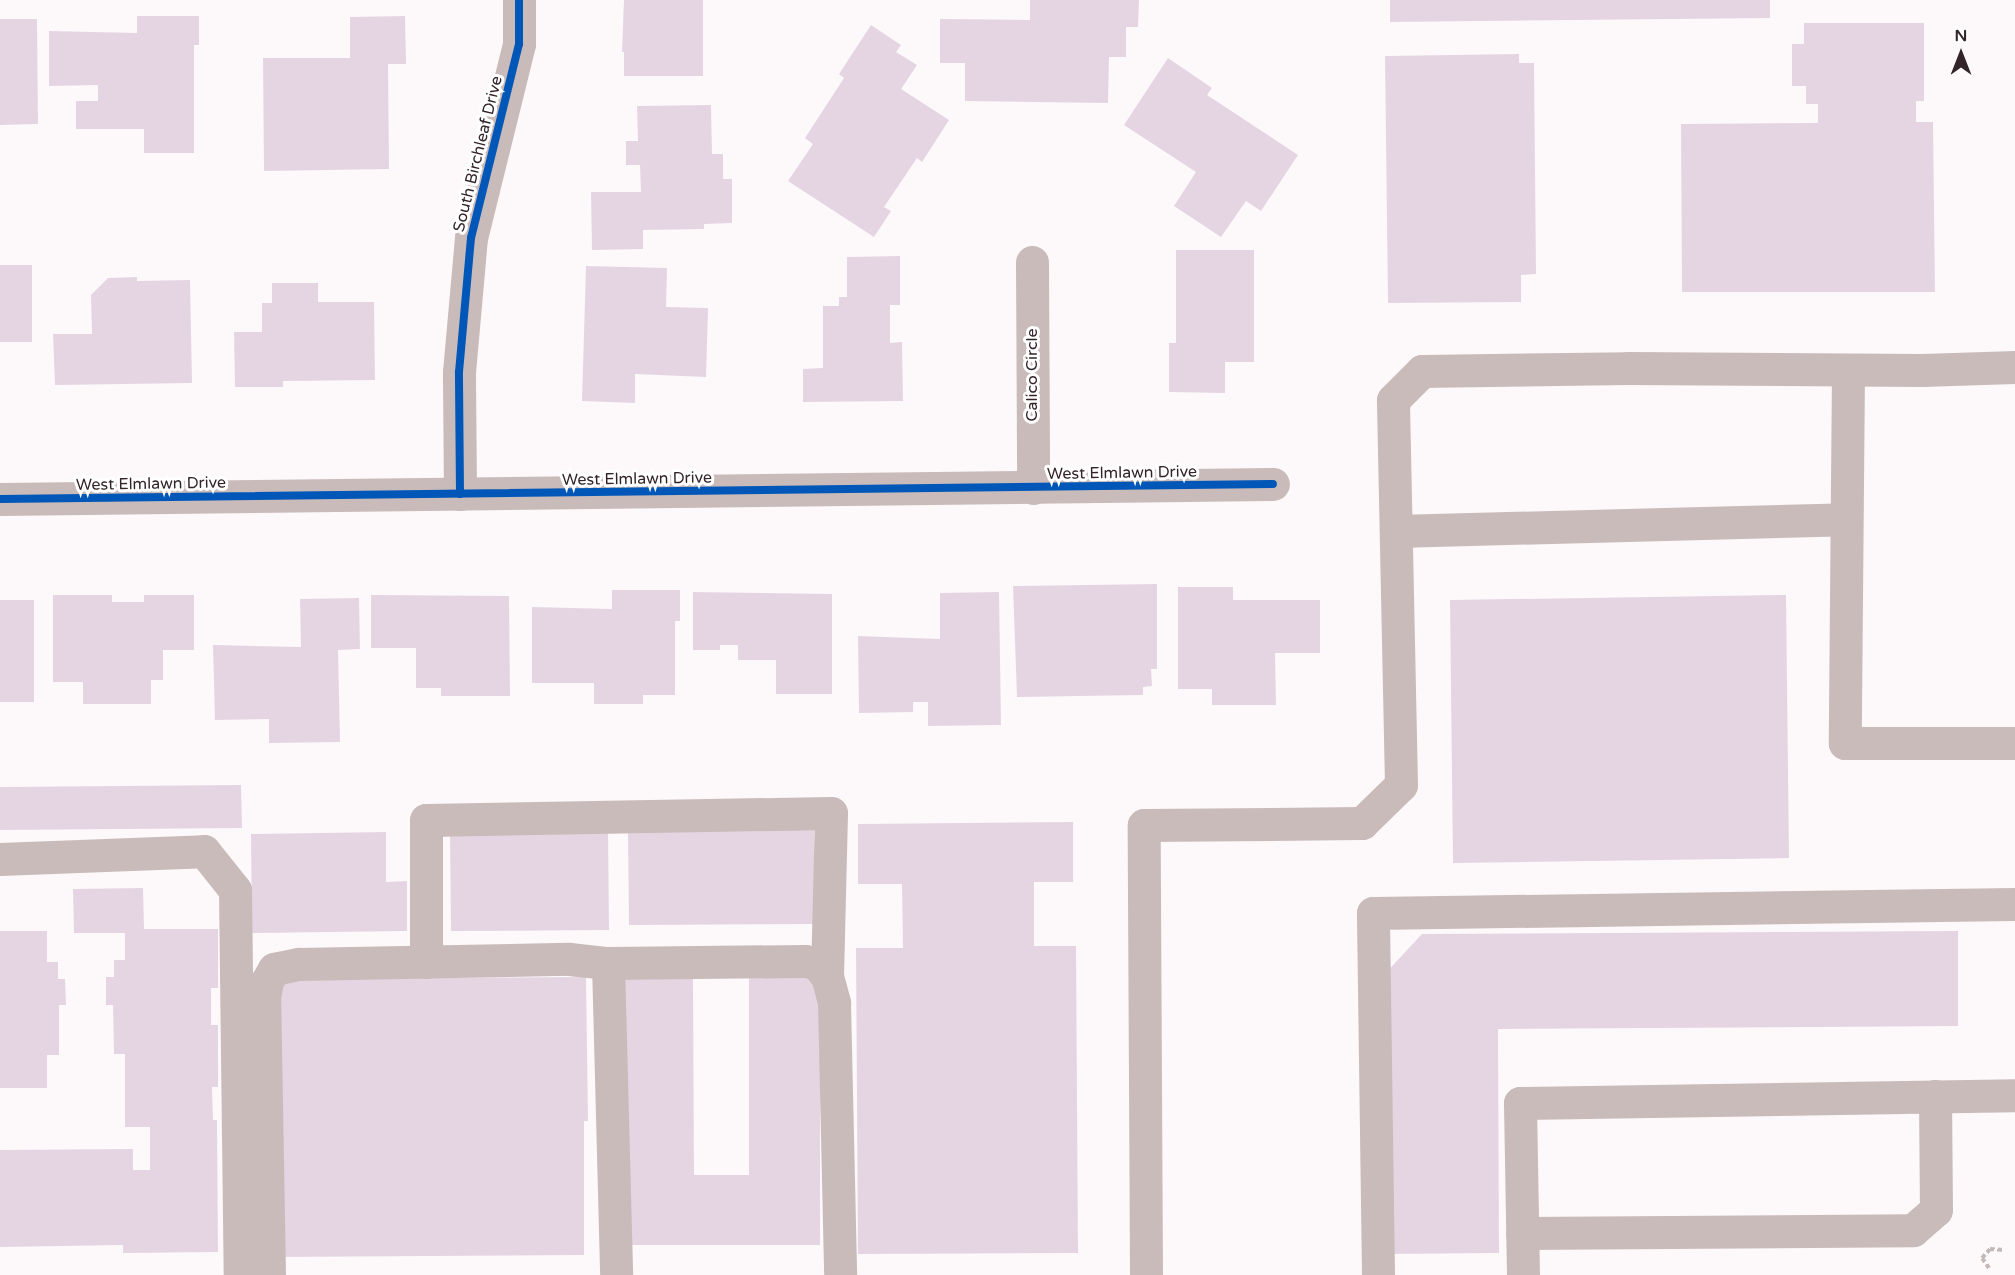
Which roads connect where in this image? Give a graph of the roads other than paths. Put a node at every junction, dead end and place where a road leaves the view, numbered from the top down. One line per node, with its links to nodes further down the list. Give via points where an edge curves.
1 (519, 0): 7 (street, South Birchleaf Drive, via 519,44 471,238 459,372)
2 (1032, 262): 6 (street, Calico Circle)
3 (2015, 368): 4 (street)
4 (1848, 370): 9 (street); 10 (street, via 1422,371 1394,400)
5 (1273, 484): 6 (street, West Elmlawn Drive)
6 (1033, 488): 7 (street, West Elmlawn Drive)
7 (460, 494): 8 (street, West Elmlawn Drive)
8 (0, 499)
9 (1846, 519): 10 (street); 11 (street, via 1845,742)
10 (1396, 531): 24 (street, via 1401,785 1362,823 1144,825)
11 (2015, 742)
12 (0, 859): 20 (street, via 204,851 235,890)
13 (2015, 904): 25 (street, via 1373,913)
14 (426, 962): 15 (street, via 569,959); 16 (street, via 426,820 831,813); 21 (street, via 283,965 274,969 267,981 264,998)
15 (608, 963): 16 (street, via 806,961 816,963); 22 (street)
16 (826, 976): 23 (street, via 834,1003)
17 (2015, 1095): 18 (street)
18 (1935, 1096): 19 (street, via 1936,1210 1913,1230); 19 (street, via 1520,1103)
19 (1522, 1233): 26 (street)
20 (240, 1275)
21 (269, 1275)
22 (616, 1275)
23 (840, 1275)
24 (1146, 1275)
25 (1378, 1275)
26 (1523, 1275)

